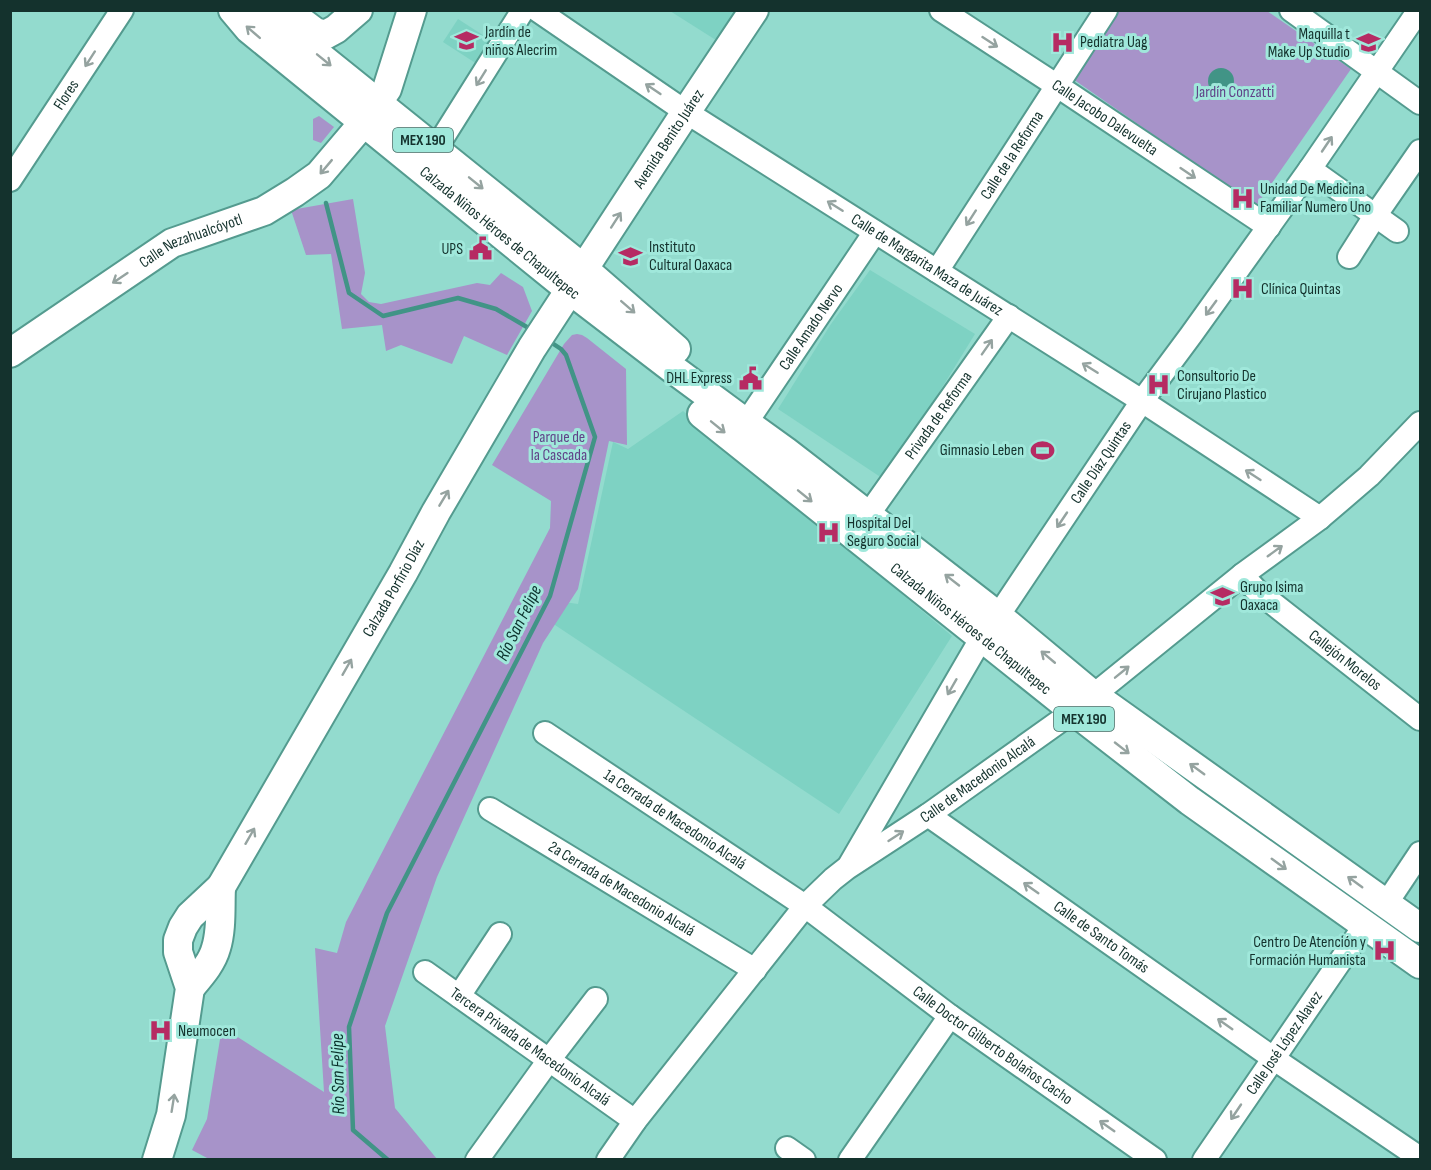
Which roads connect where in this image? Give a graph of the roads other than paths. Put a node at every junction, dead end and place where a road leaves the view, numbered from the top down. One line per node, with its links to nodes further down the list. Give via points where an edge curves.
1 (122, 10): 22 (street, Flores, one-way to 22)
2 (233, 10): 18 (main road, Calzada Niños Héroes de Chapultepec / MEX 190, one-way to 2, via 249,29)
3 (262, 10): 18 (main road, Calzada Niños Héroes de Chapultepec / MEX 190, one-way to 18)
4 (286, 10): 5 (main road, via 315,32 325,34)
5 (358, 10)
6 (524, 10): 19 (street, one-way to 19)
7 (537, 10): 17 (street, Calle de Margarita Maza de Juárez, one-way to 7)
8 (754, 10): 17 (main road, Avenida Benito Juárez)
9 (941, 10): 15 (street, Calle Jacobo Dalevuelta, one-way to 15)
10 (1106, 10): 15 (street, Calle de la Reforma)
11 (1291, 10): 14 (street)
12 (1419, 10): 14 (street, Calle Díaz Quintas)
13 (407, 15): 18 (main road, Calle Nezahualcóyotl, via 387,89)
14 (1376, 71): 16 (street); 21 (street, Calle Díaz Quintas, one-way to 14)
15 (1056, 85): 24 (street, Calle Jacobo Dalevuelta, one-way to 24); 28 (street, Calle de la Reforma, one-way to 28)
16 (1420, 103)
17 (687, 112): 26 (street, Calle de Margarita Maza de Juárez, one-way to 17); 29 (main road, Avenida Benito Juárez, one-way to 17)
18 (371, 113): 19 (main road, Calzada Niños Héroes de Chapultepec / MEX 190); 29 (main road, Calzada Niños Héroes de Chapultepec / MEX 190); 32 (main road, Calle Nezahualcóyotl, one-way to 32, via 319,175 295,192 264,211 172,243)
19 (435, 150): 29 (main road, Calzada Niños Héroes de Chapultepec / MEX 190, one-way to 29)
20 (1420, 152): 23 (street)
21 (1310, 169): 23 (street); 24 (street, Calle Díaz Quintas)
22 (10, 180)
23 (1375, 216): 25 (street); 27 (street)
24 (1269, 227): 33 (street, Calle Díaz Quintas, one-way to 33)
25 (1397, 231)
26 (875, 232): 28 (street, Calle de Margarita Maza de Juárez); 34 (street, Calle Amado Nervo)
27 (1349, 257)
28 (937, 271): 30 (street, Calle de Margarita Maza de Juárez)
29 (577, 279): 31 (main road, Calzada Porfirio Díaz); 34 (main road, Calzada Niños Héroes de Chapultepec / MEX 190)
30 (1009, 316): 33 (street, Calle de Margarita Maza de Juárez, one-way to 30); 37 (street, Privada de Reforma, one-way to 30)
31 (549, 322): 36 (main road, Calzada Niños Héroes de Chapultepec, one-way to 36, via 577,320 594,328); 48 (main road, Calzada Porfirio Díaz, one-way to 31)
32 (10, 353)
33 (1142, 401): 38 (street, Calle de Margarita Maza de Juárez, one-way to 33); 40 (street, Calle Díaz Quintas, one-way to 40)
34 (746, 423): 36 (main road); 37 (main road, Calzada Niños Héroes de Chapultepec / MEX 190)
35 (1420, 423): 38 (street, Calle de Macedonio Alcalá)
36 (759, 460): 40 (main road, Calzada Niños Héroes de Chapultepec / MEX 190, one-way to 40)
37 (867, 514): 40 (main road, Calzada Niños Héroes de Chapultepec / MEX 190, one-way to 37)
38 (1320, 518): 39 (street, Calle de Macedonio Alcalá, one-way to 38)
39 (1242, 575): 41 (street, Calle de Macedonio Alcalá, one-way to 39); 42 (street, Callejón Morelos, via 1257,591)
40 (990, 626): 41 (main road, Calzada Niños Héroes de Chapultepec / MEX 190); 47 (street, Calle Díaz Quintas, one-way to 47)
41 (1084, 703): 45 (street, Calle de Macedonio Alcalá); 49 (main road, Calzada Niños Héroes de Chapultepec / MEX 190, one-way to 41); 51 (main road, Calzada Niños Héroes de Chapultepec / MEX 190, one-way to 51, via 1190,801)
42 (1420, 719)
43 (545, 733): 50 (street, 1a Cerrada de Macedonio Alcalá)
44 (490, 809): 56 (street, 2a Cerrada de Macedonio Alcalá)
45 (928, 815): 47 (street, Calle de Macedonio Alcalá, one-way to 45); 63 (street, Calle de Santo Tomás, one-way to 45)
46 (1420, 853): 49 (street)
47 (840, 874): 50 (street, Calle de Macedonio Alcalá); 52 (street)
48 (221, 886): 58 (main road, Calzada Porfirio Díaz, via 216,948); 58 (main road, Calzada Porfirio Díaz, via 190,916 178,940)
49 (1386, 904): 53 (main road, Calzada Niños Héroes de Chapultepec / MEX 190)
50 (805, 906): 52 (street, Calle Doctor Gilberto Bolaños Cacho); 56 (street, Calle de Macedonio Alcalá)
51 (1365, 925): 55 (main road, Calzada Niños Héroes de Chapultepec / MEX 190); 63 (street, Calle José López Alavez)
52 (833, 928): 61 (street, Calle Doctor Gilberto Bolaños Cacho)
53 (1420, 928)
54 (500, 934): 59 (street)
55 (1420, 964)
56 (755, 970): 64 (street, Calle de Macedonio Alcalá)
57 (425, 972): 59 (street, Tercera Privada de Macedonio Alcalá)
58 (190, 988): 66 (main road, Calzada Porfirio Díaz, one-way to 58, via 171,1115)
59 (459, 996): 62 (street, Tercera Privada de Macedonio Alcalá)
60 (596, 999): 62 (street)
61 (950, 1016): 69 (street); 70 (street, Calle Doctor Gilberto Bolaños Cacho, one-way to 61)
62 (549, 1060): 64 (street, Tercera Privada de Macedonio Alcalá); 67 (street)
63 (1278, 1062): 65 (street, Calle de Santo Tomás); 71 (street, Calle José López Alavez, one-way to 71)
64 (635, 1121): 68 (street, Calle de Macedonio Alcalá)
65 (1420, 1158)
66 (157, 1160)
67 (477, 1160)
68 (608, 1160)
69 (850, 1160)
70 (1155, 1160)
71 (1204, 1160)

